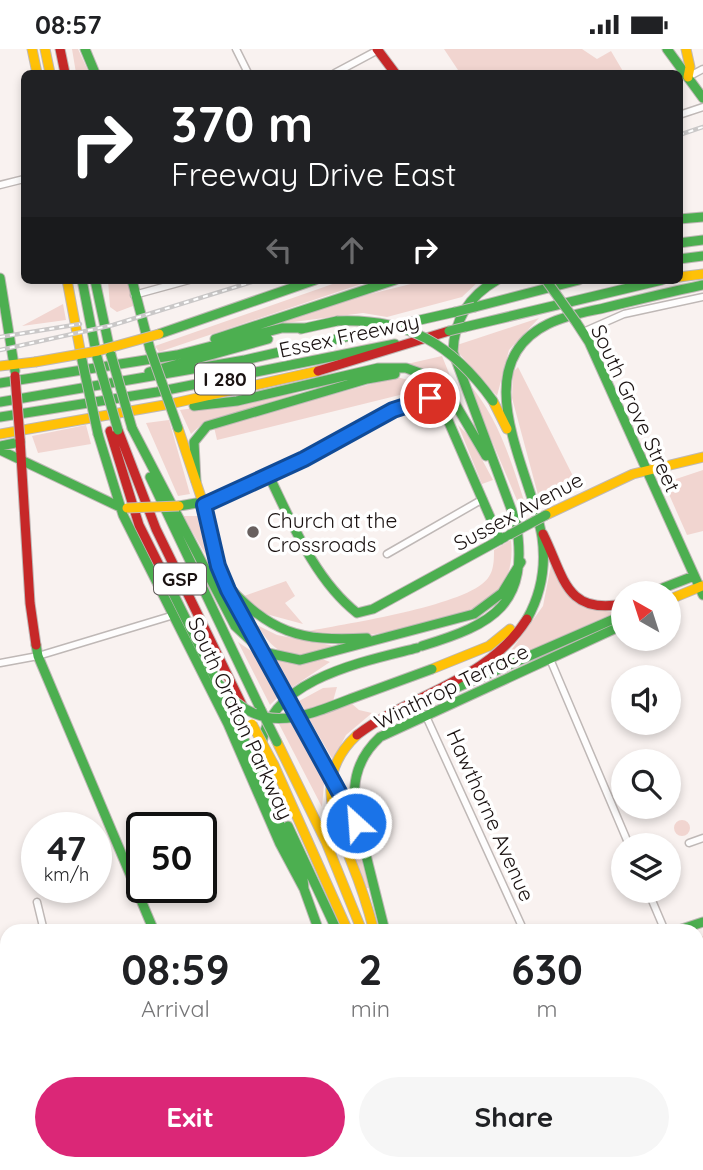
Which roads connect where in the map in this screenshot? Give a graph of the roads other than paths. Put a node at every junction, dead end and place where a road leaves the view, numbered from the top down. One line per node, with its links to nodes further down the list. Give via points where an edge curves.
1 (32, 49): 10 (main road)
2 (45, 49): 11 (main road)
3 (60, 49): 12 (main road)
4 (85, 49): 13 (main road)
5 (236, 49): 14 (street)
6 (667, 49): 18 (main road)
7 (686, 49): 19 (main road)
8 (378, 50): 15 (street); 16 (main road)
9 (703, 69): 19 (street)
10 (36, 70)
11 (49, 70)
12 (64, 70)
13 (94, 70)
14 (246, 70)
15 (346, 70)
16 (393, 70)
17 (683, 70): 19 (main road)
18 (683, 70)
19 (688, 77): 20 (main road)
20 (703, 99)
21 (703, 107): 22 (street)
22 (683, 114)
23 (21, 180): 24 (street)
24 (0, 185)
25 (703, 217): 26 (main road)
26 (683, 219)
27 (703, 240): 28 (main road)
28 (683, 242)
29 (703, 256): 30 (main road)
30 (683, 258)
31 (703, 274): 32 (main road)
32 (683, 276)
33 (0, 278): 48 (main road)
34 (67, 284): 76 (main road, South Oraton Parkway, bridge, via 98,434)
35 (83, 284): 63 (main road, bridge)
36 (96, 284): 62 (main road, GSP, bridge)
37 (133, 284): 46 (main road, South Oraton Parkway)
38 (174, 284): 46 (street)
39 (303, 284): 54 (main road, bridge, via 159,334 98,351)
40 (383, 284): 53 (main road)
41 (489, 284): 74 (main road, via 464,307 453,352)
42 (549, 284): 52 (main road, South Grove Street, bridge)
43 (563, 284): 56 (main road, Essex Freeway / I 280, bridge, via 312,346)
44 (645, 284): 51 (main road, Essex Freeway / I 280, bridge)
45 (703, 285): 67 (main road, via 557,320 530,335 514,354 506,377)
46 (134, 295): 72 (main road, South Oraton Parkway, bridge)
47 (703, 297): 52 (street, via 630,312)
48 (3, 308): 49 (main road)
49 (5, 324): 54 (main road)
50 (305, 328): 53 (main road, via 282,328); 56 (main road, via 160,367); 67 (main road, bridge, via 337,321 382,322 425,336 463,362 493,401)
51 (449, 331): 59 (main road, via 367,358); 61 (main road, Essex Freeway / I 280, via 157,392)
52 (583, 332): 70 (main road, South Grove Street)
53 (142, 361): 57 (main road)
54 (14, 365): 55 (main road); 65 (main road, bridge)
55 (0, 366)
56 (131, 381): 58 (main road, Essex Freeway / I 280)
57 (0, 383)
58 (0, 402)
59 (141, 409): 60 (main road, via 230,402 395,367 435,380); 64 (main road)
60 (461, 412): 72 (main road, via 445,394 421,379 394,374 367,379 207,426 194,442); 74 (main road)
61 (0, 417)
62 (132, 428): 90 (main road, via 232,622 259,650 278,658 304,659); 110 (main road, GSP, bridge, via 171,526 326,842)
63 (114, 431): 95 (main road, via 139,524); 109 (main road, GSP, bridge, via 160,539 274,765)
64 (0, 433)
65 (20, 441): 66 (main road); 69 (main road)
66 (0, 448): 69 (main road)
67 (516, 451): 77 (main road)
68 (703, 457): 70 (main road, Sussex Avenue)
69 (23, 463): 76 (main road); 92 (main road, via 30,603)
70 (647, 471): 78 (main road, Sussex Avenue, bridge, via 579,497); 81 (main road, South Grove Street)
71 (269, 476): 73 (main road, via 393,410 430,398 447,418); 75 (main road); 78 (main road, Sussex Avenue, via 303,542 357,613 373,609)
72 (196, 481): 75 (main road, South Oraton Parkway)
73 (483, 499): 78 (main road); 79 (street)
74 (508, 499): 80 (main road)
75 (204, 505): 76 (main road, bridge); 83 (main road, South Oraton Parkway)
76 (123, 508): 88 (main road, South Oraton Parkway)
77 (540, 529): 86 (main road, via 542,574); 87 (main road, via 571,594 596,607)
78 (505, 537)
79 (387, 554)
80 (521, 562): 90 (main road, via 508,587 488,607); 108 (main road, via 513,594 493,617 469,631 337,670 305,684 279,706 265,734 262,760 267,780)
81 (699, 574): 82 (main road); 84 (main road, South Grove Street)
82 (681, 581)
83 (224, 582): 90 (main road, via 256,617 296,635 358,639); 98 (main road, South Oraton Parkway, bridge)
84 (702, 589): 85 (main road)
85 (681, 596)
86 (534, 600): 95 (main road, bridge, via 493,644 306,716 264,719 231,700); 96 (main road, via 523,623 494,656)
87 (611, 605)
88 (174, 615): 92 (street); 102 (main road, South Oraton Parkway)
89 (611, 620): 96 (main road, via 447,692)
90 (421, 629)
91 (611, 631): 93 (main road, Winthrop Terrace)
92 (38, 656): 94 (street); 106 (main road)
93 (550, 659): 97 (main road, Winthrop Terrace); 99 (street)
94 (0, 663)
95 (219, 684): 102 (main road)
96 (433, 692): 111 (main road, via 363,728 343,750 331,779 332,813)
97 (425, 714): 98 (main road, Winthrop Terrace, via 384,734 362,756 352,783); 113 (street, Hawthorne Avenue)
98 (356, 823): 112 (main road, South Oraton Parkway)
99 (624, 833)
100 (703, 838): 101 (street)
101 (689, 843)
102 (304, 889): 107 (main road, South Oraton Parkway)
103 (37, 903): 105 (street)
104 (653, 903): 114 (street)
105 (42, 924)
106 (151, 924)
107 (316, 924)
108 (334, 924)
109 (345, 924)
110 (359, 924)
111 (372, 924)
112 (383, 924)
113 (521, 924)
114 (663, 924)

